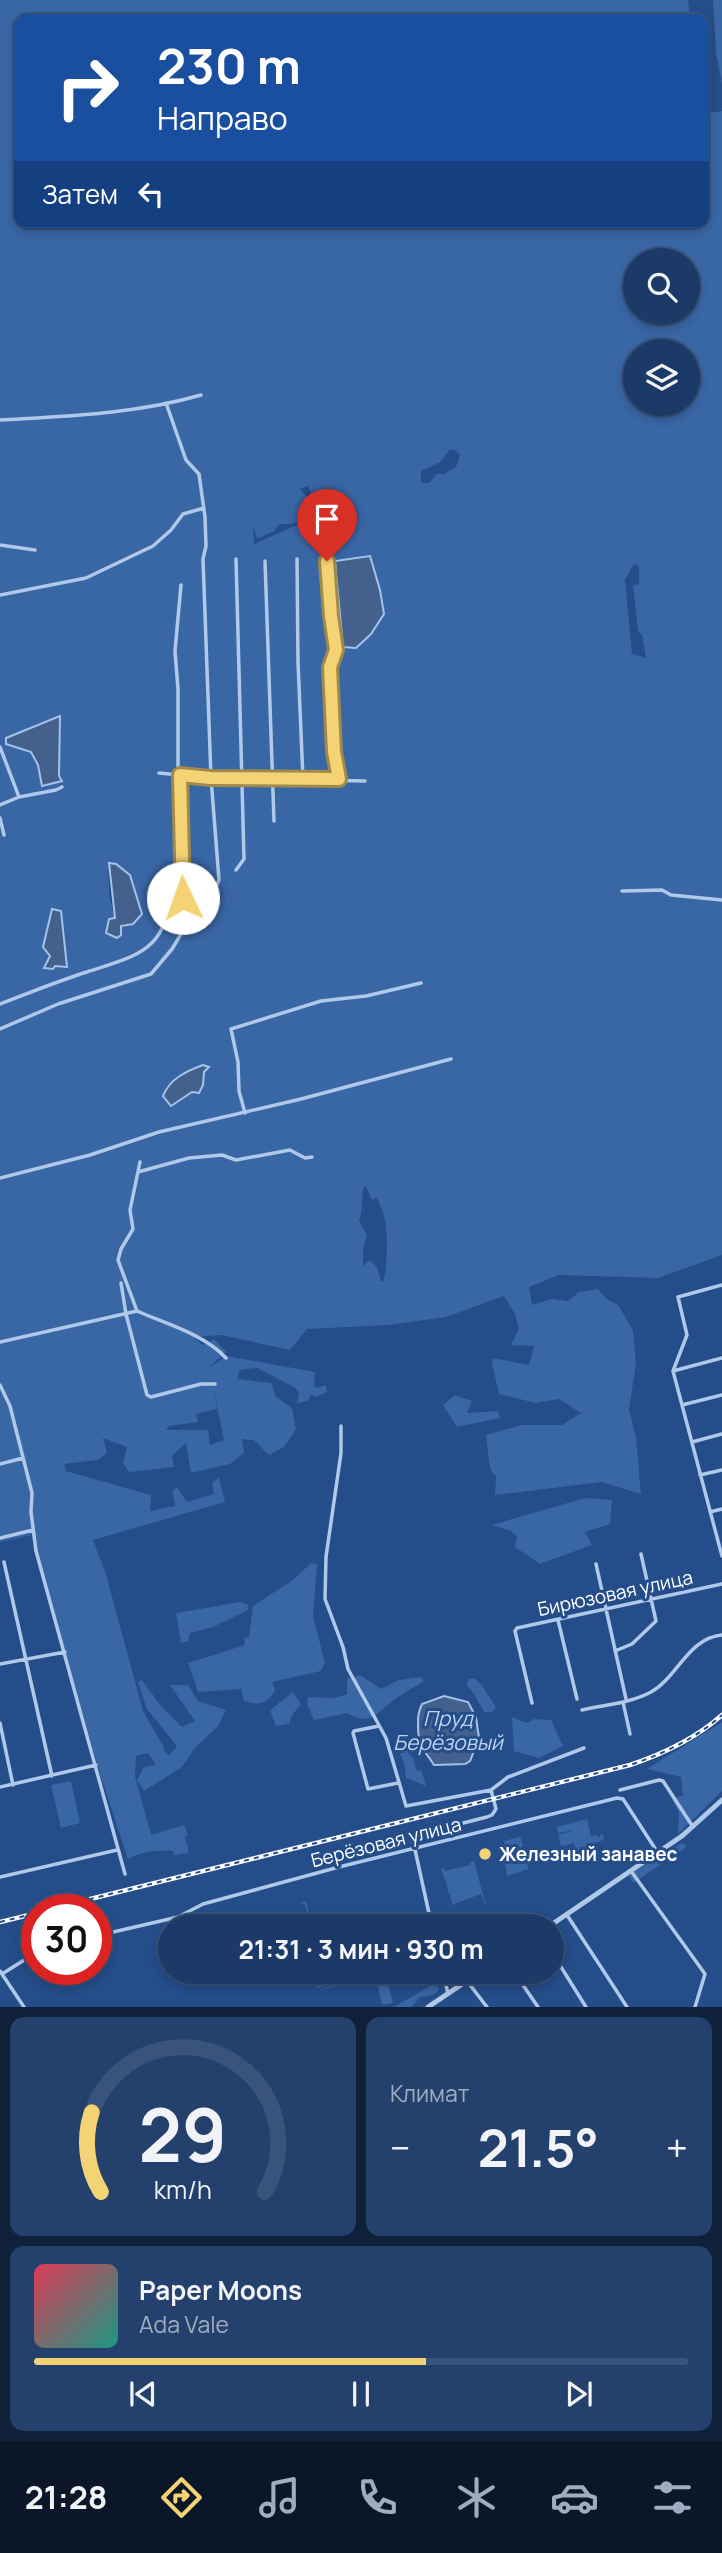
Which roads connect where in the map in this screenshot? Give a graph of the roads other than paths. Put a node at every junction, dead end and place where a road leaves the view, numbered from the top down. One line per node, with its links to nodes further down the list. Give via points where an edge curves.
1 (201, 395): 2 (street)
2 (166, 403): 3 (street); 4 (street, via 186,460 199,474)
3 (0, 420)
4 (204, 508): 12 (street, via 183,514 153,546 86,579); 17 (street)
5 (0, 545): 6 (street)
6 (35, 550)
7 (236, 559): 16 (street)
8 (297, 559): 19 (street)
9 (265, 561): 18 (street)
10 (327, 561): 20 (street, via 336,650 330,667)
11 (181, 585): 15 (street, via 175,651)
12 (0, 595)
13 (0, 747): 23 (street)
14 (159, 773): 15 (street)
15 (179, 775): 17 (street); 32 (street, via 183,898 166,900 164,929 140,953)
16 (242, 777): 17 (street); 18 (street); 28 (street, via 244,859)
17 (211, 778): 33 (street, via 219,880 208,906 190,919 151,974 58,1004)
18 (273, 778): 19 (street); 26 (street)
19 (303, 779): 20 (street)
20 (339, 779): 21 (street)
21 (366, 781)
22 (62, 787): 23 (street)
23 (19, 797): 24 (street)
24 (0, 805)
25 (0, 818): 27 (street)
26 (274, 821)
27 (4, 835)
28 (236, 870)
29 (622, 891): 30 (street, via 662,890)
30 (722, 900)
31 (421, 983): 35 (street, via 321,1001 231,1029)
32 (0, 1004)
33 (0, 1029)
34 (451, 1059): 35 (street)
35 (245, 1112): 39 (street)
36 (312, 1157): 38 (street, via 290,1150 236,1160 222,1155 189,1158)
37 (140, 1162): 38 (street)
38 (138, 1172): 42 (street, via 130,1210 133,1229 118,1260)
39 (0, 1178)
40 (121, 1283): 43 (street)
41 (722, 1285): 47 (street, via 678,1297 687,1335)
42 (137, 1311): 43 (street); 46 (street, via 204,1341)
43 (126, 1314): 44 (street); 48 (street, via 147,1395)
44 (0, 1342)
45 (722, 1358): 47 (street)
46 (226, 1359)
47 (673, 1371): 51 (street)
48 (215, 1384)
49 (0, 1385): 55 (street)
50 (722, 1395): 51 (street)
51 (682, 1405): 54 (street)
52 (341, 1426): 82 (street, via 325,1599 348,1669)
53 (722, 1434): 54 (street)
54 (692, 1442): 58 (street)
55 (23, 1458): 56 (street); 61 (street, via 32,1493)
56 (0, 1464)
57 (722, 1469): 58 (street)
58 (700, 1475): 60 (street)
59 (722, 1509): 60 (street)
60 (710, 1512): 63 (street)
61 (33, 1530): 62 (street); 74 (street)
62 (0, 1538)
63 (721, 1545): 65 (street)
64 (641, 1554): 69 (street)
65 (722, 1556)
66 (4, 1562): 75 (street)
67 (596, 1564): 70 (street)
68 (722, 1584): 69 (street, Бирюзовая улица)
69 (651, 1599): 70 (street, Бирюзовая улица); 73 (street, via 656,1621 632,1644)
70 (606, 1609): 71 (street, Бирюзовая улица); 73 (street)
71 (558, 1620): 77 (street); 79 (street, Бирюзовая улица, via 515,1631)
72 (722, 1635): 78 (street, via 703,1640 654,1690)
73 (615, 1651): 78 (street)
74 (65, 1652): 75 (street); 85 (street)
75 (26, 1658): 76 (street); 86 (street)
76 (0, 1664)
77 (577, 1699)
78 (625, 1700): 80 (street); 83 (street)
79 (532, 1703)
80 (582, 1710)
81 (0, 1723): 88 (street)
82 (379, 1726): 87 (street); 87 (street, via 353,1733 368,1789)
83 (630, 1734)
84 (584, 1748): 90 (street, via 505,1779)
85 (96, 1765): 86 (street); 95 (street)
86 (52, 1776): 88 (street)
87 (398, 1783): 90 (street, via 406,1806)
88 (13, 1784): 89 (street)
89 (0, 1787)
90 (491, 1790): 94 (street, via 496,1809 492,1815 415,1834)
91 (620, 1790): 93 (street, via 663,1781)
92 (722, 1800): 93 (street)
93 (694, 1827): 96 (street)
94 (413, 1849): 96 (street, Берёзовая улица, via 620,1798); 100 (street); 102 (street, Берёзовая улица)
95 (118, 1850): 98 (street); 99 (street)
96 (658, 1853): 97 (street)
97 (631, 1871): 101 (street); 117 (street, via 705,1974)
98 (125, 1874)
99 (0, 1877)
100 (429, 1914)
101 (566, 1915): 116 (street)
102 (112, 1932)
103 (21, 1961): 105 (street)
104 (564, 1972): 115 (street)
105 (1, 1973): 112 (street)
106 (446, 1984): 110 (street)
107 (462, 1984): 110 (street)
108 (470, 1984): 113 (street)
109 (522, 1984): 114 (street)
110 (448, 1994): 111 (street)
111 (430, 2006)
112 (24, 2007)
113 (487, 2007)
114 (538, 2007)
115 (586, 2007)
116 (627, 2007)
117 (695, 2007)

